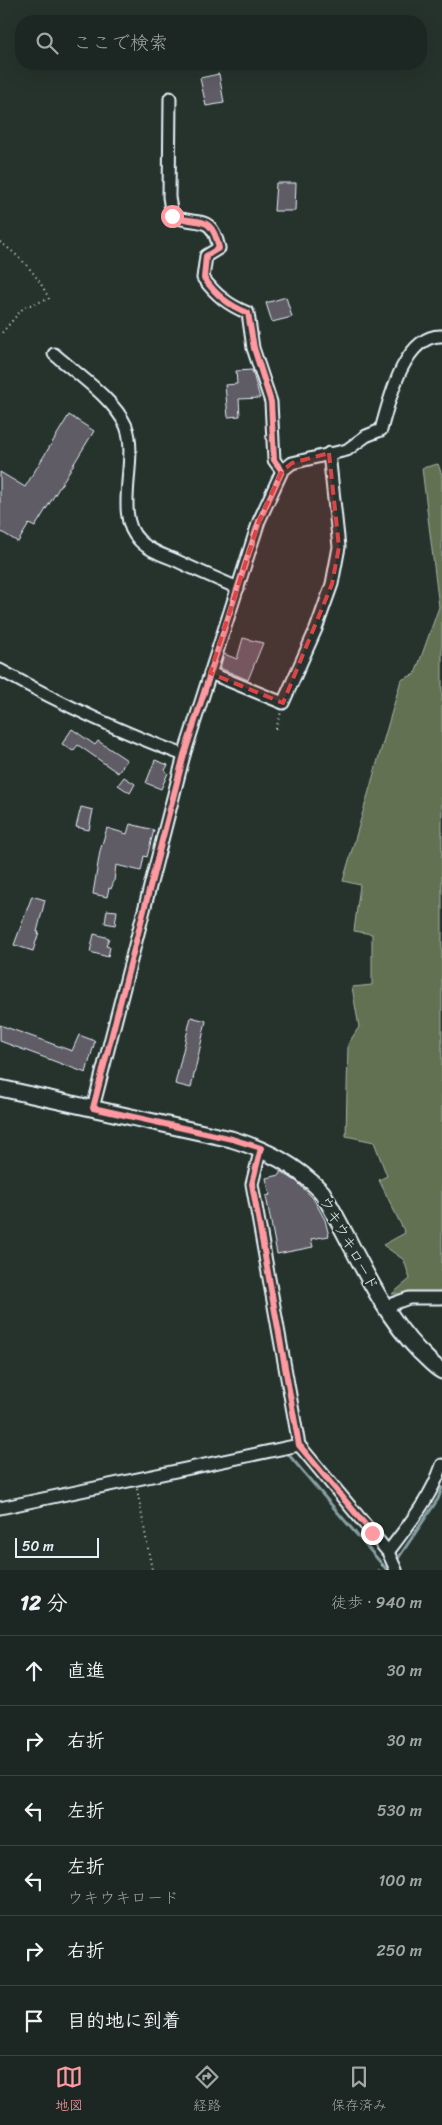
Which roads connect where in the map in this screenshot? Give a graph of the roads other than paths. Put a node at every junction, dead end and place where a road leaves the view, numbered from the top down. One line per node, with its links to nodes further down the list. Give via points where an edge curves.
1 (170, 98): 5 (street, via 169,197 172,216 203,222 215,232 219,248 206,256 204,278 231,306 248,313 254,348 271,402 274,460)
2 (442, 336): 4 (street, via 424,340 407,358 381,430 347,450)
3 (54, 354): 6 (street, via 93,386 126,427 130,459 129,527 139,540 155,551)
4 (329, 453): 5 (street, via 292,463); 8 (street, via 340,547 332,584 316,629 284,703)
5 (282, 471): 6 (street, via 259,521)
6 (238, 588): 8 (street)
7 (0, 670): 9 (street, via 75,710)
8 (210, 673): 9 (street)
9 (184, 755): 11 (street)
10 (0, 1088): 11 (street, ウキウキロード)
11 (93, 1108): 12 (street, ウキウキロード)
12 (261, 1148): 14 (street, ウキウキロード, via 308,1178 322,1192); 16 (street, via 252,1184)
13 (442, 1298): 14 (street, via 409,1298)
14 (384, 1307): 15 (street, ウキウキロード, via 405,1336)
15 (442, 1371)
16 (299, 1445): 18 (street); 19 (street)
17 (442, 1464): 19 (street, via 418,1513)
18 (0, 1508)
19 (388, 1552): 20 (street)
20 (396, 1570)

